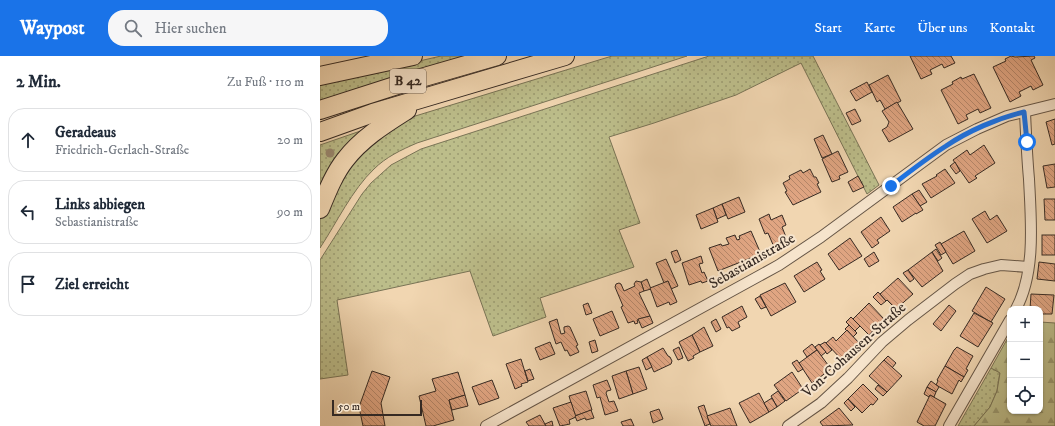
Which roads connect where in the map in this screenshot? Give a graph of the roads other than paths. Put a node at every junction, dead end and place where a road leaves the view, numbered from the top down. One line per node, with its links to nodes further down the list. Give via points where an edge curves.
1 (413, 56): 4 (highway)
2 (497, 56): 7 (highway, B 42)
3 (565, 56): 5 (highway, B 42)
4 (320, 76)
5 (429, 96): 9 (highway, B 42); 10 (highway, via 383,125 354,150 336,175)
6 (1055, 104): 8 (street, Sebastianistraße)
7 (320, 110)
8 (1024, 112): 11 (street, via 1031,222); 14 (street, Sebastianistraße, via 1007,116 946,145 816,241 778,265)
9 (320, 132)
10 (320, 209)
11 (1028, 267): 12 (street); 15 (street, Von-Cohausen-Straße, via 1001,265 970,274 908,320 882,342 821,403)
12 (1017, 306)
13 (1007, 325): 16 (street)
14 (486, 426)
15 (788, 426)
16 (949, 426)

